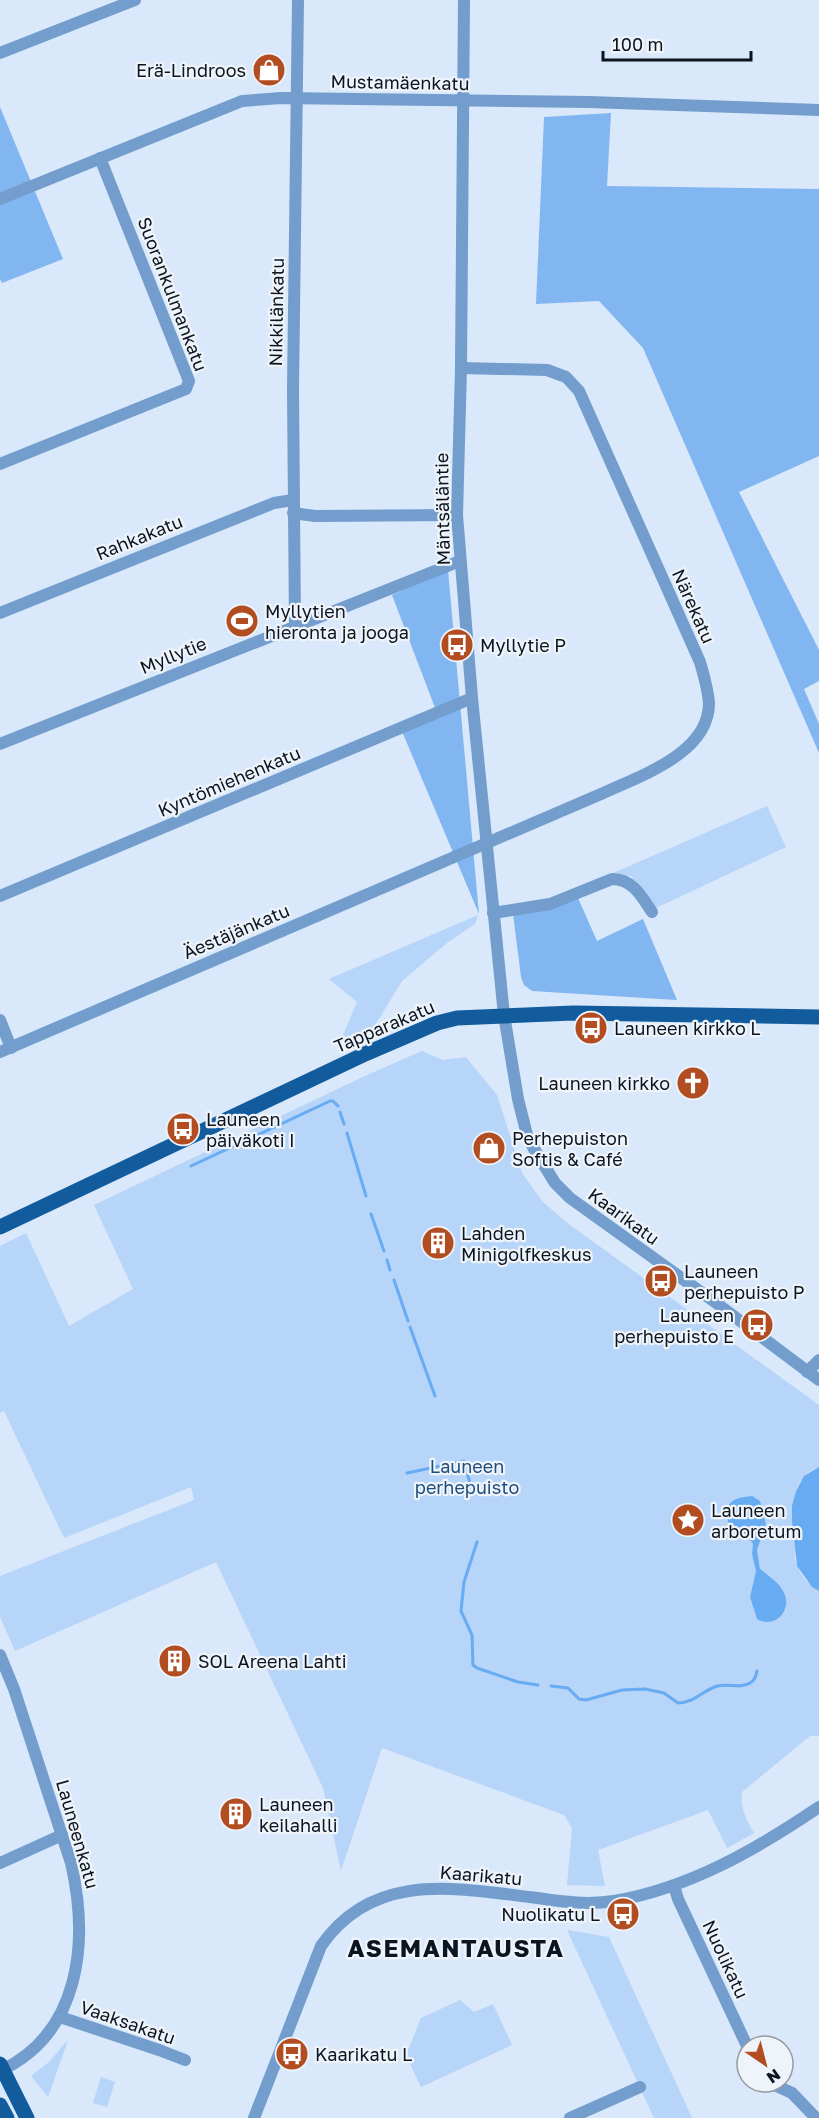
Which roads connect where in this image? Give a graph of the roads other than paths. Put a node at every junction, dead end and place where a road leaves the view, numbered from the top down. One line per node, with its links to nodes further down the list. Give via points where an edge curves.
1 (135, 0): 4 (street)
2 (298, 0): 5 (street, Nikkilänkatu)
3 (464, 0): 6 (street, Mäntsäläntie)
4 (0, 52)
5 (297, 98): 6 (street, Mustamäenkatu); 8 (street, Mustamäenkatu, via 242,101); 12 (street, Nikkilänkatu)
6 (462, 101): 7 (street, Mustamäenkatu); 10 (street, Mäntsäläntie)
7 (819, 110)
8 (100, 159): 9 (street, Mustamäenkatu); 11 (street, Suorankulmankatu, via 188,386)
9 (0, 199)
10 (461, 368): 14 (street, Mäntsäläntie); 20 (street, Närekatu, via 547,370 573,383 585,402 700,662 709,706 705,724 694,742 674,759)
11 (0, 464)
12 (293, 500): 13 (street, Nikkilänkatu); 16 (street, Rahkakatu, via 274,503)
13 (293, 513): 14 (street); 17 (street, Nikkilänkatu)
14 (457, 515): 15 (street, Mäntsäläntie)
15 (460, 561): 17 (street, Myllytie); 18 (street, Mäntsäläntie)
16 (0, 613)
17 (295, 626): 19 (street, Myllytie)
18 (472, 698): 20 (street, Mäntsäläntie); 21 (street, Kyntömiehenkatu)
19 (0, 744)
20 (486, 842): 23 (street, Mäntsäläntie); 27 (street, Äestäjänkatu)
21 (0, 896)
22 (652, 912): 23 (street, via 629,883 612,879 550,904)
23 (493, 913): 24 (street, Mäntsäläntie)
24 (504, 1015): 25 (main road, Tapparakatu); 28 (main road, Tapparakatu, via 457,1018 365,1054); 30 (street, Kaarikatu, via 527,1135 555,1183 570,1198)
25 (819, 1017)
26 (0, 1020): 27 (street)
27 (5, 1050)
28 (0, 1227)
29 (819, 1360): 30 (street)
30 (807, 1372): 31 (street, Kaarikatu)
31 (819, 1380)
32 (0, 1655): 33 (street, Launeenkatu)
33 (3, 1671): 35 (street, Launeenkatu)
34 (819, 1807): 37 (street, Kaarikatu, via 746,1854)
35 (62, 1835): 36 (street); 38 (street, Launeenkatu, via 77,1887 79,1913 75,1970)
36 (0, 1863)
37 (674, 1886): 39 (street, Nuolikatu); 47 (street, Kaarikatu, via 612,1901 578,1904 440,1888 405,1891 372,1901 338,1926 321,1946)
38 (60, 2018): 40 (street, Vaaksakatu); 41 (street, Launeenkatu, via 31,2051)
39 (741, 2034)
40 (185, 2061)
41 (1, 2068): 46 (main road)
42 (640, 2087): 48 (street)
43 (793, 2094): 49 (street)
44 (0, 2105): 45 (main road)
45 (7, 2118)
46 (27, 2118)
47 (254, 2118)
48 (570, 2118)
49 (816, 2118)

